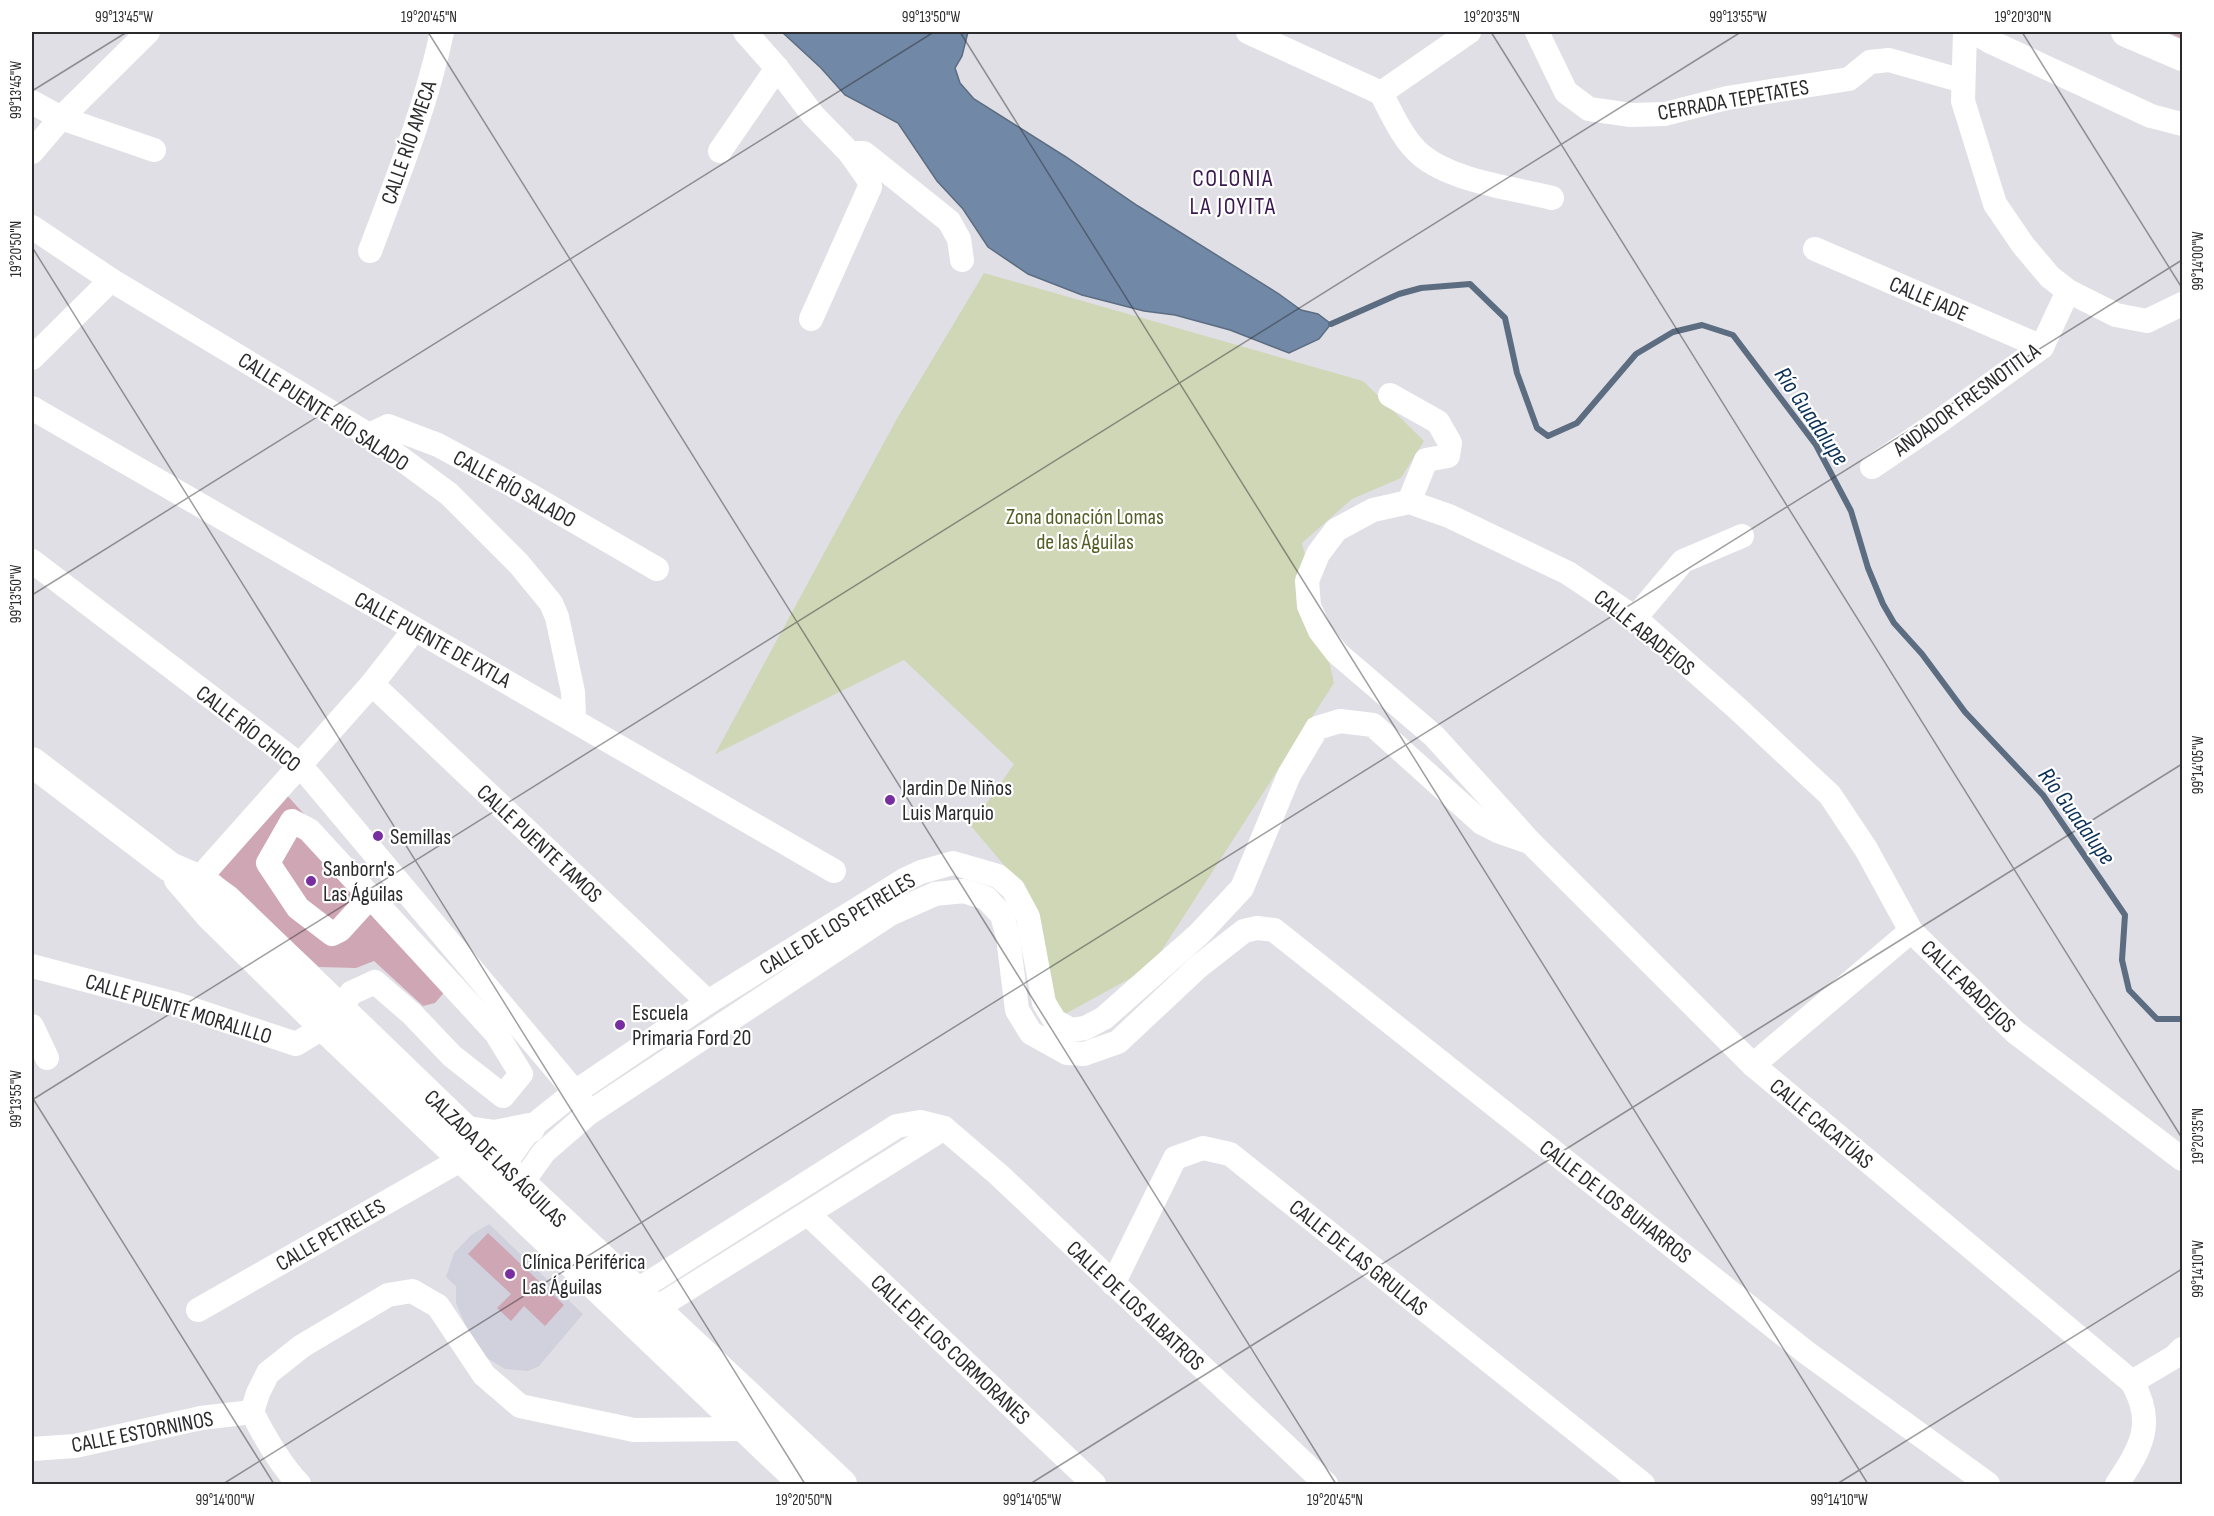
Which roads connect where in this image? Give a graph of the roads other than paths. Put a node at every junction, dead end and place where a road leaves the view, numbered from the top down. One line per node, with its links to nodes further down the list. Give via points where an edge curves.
1 (148, 32): 15 (street)
2 (442, 32): 24 (street, CALLE RÍO AMECA, via 407,153)
3 (745, 32): 11 (street)
4 (1248, 32): 13 (street)
5 (1469, 32): 13 (street)
6 (1536, 32): 12 (street, CERRADA TEPETATES, via 1566,92 1589,109 1631,116 1665,114 1727,98 1849,79 1870,62 1890,60)
7 (1965, 32): 12 (street)
8 (1974, 32): 16 (street, via 2151,116)
9 (2126, 32): 10 (main road)
10 (2182, 56)
11 (777, 68): 18 (street); 20 (street, via 813,115)
12 (1964, 81): 27 (street, via 1963,101 1995,204 2023,245 2050,277)
13 (1381, 93): 21 (street, via 1399,127 1420,154 1447,172)
14 (32, 102): 15 (street)
15 (61, 118): 17 (street); 19 (street)
16 (2182, 124)
17 (154, 150)
18 (720, 151)
19 (32, 152)
20 (850, 153): 25 (street, via 864,153 949,221 959,239); 29 (street, via 870,187)
21 (1552, 198)
22 (32, 227): 26 (street, CALLE PUENTE RÍO SALADO)
23 (1815, 249): 31 (street, CALLE JADE)
24 (370, 251)
25 (962, 260)
26 (111, 280): 30 (street); 34 (street, CALLE PUENTE RÍO SALADO)
27 (2068, 291): 28 (street, via 2116,315 2146,321); 31 (street, ANDADOR FRESNOTITLA)
28 (2182, 304)
29 (811, 319)
30 (37, 344)
31 (2042, 347): 35 (street, ANDADOR FRESNOTITLA)
32 (1390, 395): 36 (street, via 1438,422 1450,443 1448,456 1426,460)
33 (32, 408): 41 (street, CALLE PUENTE DE IXTLA)
34 (369, 435): 39 (street, CALLE RÍO SALADO, via 388,426 438,445); 43 (street, CALLE PUENTE RÍO SALADO, via 449,494 519,564 551,603 573,692)
35 (1872, 467)
36 (1409, 502): 40 (street, CALLE ABADEJOS, via 1449,516 1568,573); 46 (street, via 1372,510 1336,530 1318,554 1307,581 1309,606 1320,631 1337,653 1434,736)
37 (1742, 536): 40 (street, via 1683,561)
38 (32, 561): 45 (street, CALLE RÍO CHICO)
39 (657, 569)
40 (1635, 618): 51 (street, CALLE ABADEJOS, via 1830,795 1866,849)
41 (415, 629): 42 (street); 43 (street, CALLE PUENTE DE IXTLA)
42 (372, 684): 45 (street); 53 (street, CALLE PUENTE TAMOS)
43 (574, 718): 47 (street, CALLE PUENTE DE IXTLA)
44 (32, 762): 48 (main road, CALZADA DE LAS ÁGUILAS)
45 (300, 765): 48 (street); 58 (street, CALLE RÍO CHICO)
46 (1531, 843): 53 (street, CALLE DE LOS PETRELES, via 1482,823 1373,725 1340,721 1317,728 1289,775 1242,888 1199,934 1104,1018 1085,1028 1071,1030 1055,1021 1044,1003 1028,917 1013,890 998,876 953,863 906,879); 57 (street, CALLE CACATÚAS)
47 (834, 871)
48 (193, 885): 54 (main road, CALZADA DE LAS ÁGUILAS, via 227,900)
49 (370, 897): 49 (street, via 309,830 292,821 268,863 298,908 332,934); 54 (street, CALLE PUENTE MORALILLO, via 496,1033 521,1074 503,1096 452,1056 375,982 351,993)
50 (1244, 931): 59 (street, CALLE DE LOS PETRELES, via 1198,967 1118,1042 1084,1054 1067,1053 1031,1033 1017,1010 1002,915 986,898 964,891 935,894 890,914); 80 (street, CALLE DE LOS BUHARROS, via 1274,930 1807,1353)
51 (1911, 931): 57 (street); 63 (street, CALLE ABADEJOS, via 2016,1032)
52 (32, 966): 54 (street, CALLE PUENTE MORALILLO, via 173,1003 296,1044)
53 (708, 1002): 58 (street, CALLE DE LOS PETRELES)
54 (332, 1018): 62 (main road, CALZADA DE LAS ÁGUILAS)
55 (32, 1026): 56 (street)
56 (46, 1058)
57 (1753, 1065): 70 (street, CALLE CACATÚAS)
58 (575, 1092): 59 (street, CALLE RÍO CHICO); 60 (street, CALLE DE LOS PETRELES)
59 (589, 1113): 64 (street, CALLE DE LOS PETRELES)
60 (530, 1128): 62 (main road); 64 (street, CALLE DE LOS PETRELES)
61 (944, 1128): 65 (street); 66 (street, CALLE DE LOS ALBATROS); 67 (street, via 920,1122 897,1126)
62 (464, 1145): 64 (main road, CALZADA DE LAS ÁGUILAS); 68 (street, CALLE PETRELES)
63 (2182, 1159)
64 (505, 1183): 67 (main road, CALZADA DE LAS ÁGUILAS); 72 (main road, CALZADA DE LAS ÁGUILAS)
65 (808, 1214): 67 (street); 77 (street, CALLE DE LOS CORMORANES)
66 (1113, 1284): 78 (street, CALLE DE LOS ALBATROS); 79 (street, CALLE DE LAS GRULLAS, via 1175,1158 1203,1148 1230,1154)
67 (646, 1300): 72 (main road, CALZADA DE LAS ÁGUILAS)
68 (198, 1310)
69 (2182, 1349): 70 (street)
70 (2132, 1382): 81 (street, via 2142,1399 2145,1426 2134,1458)
71 (252, 1412): 72 (street, via 268,1373 302,1346 388,1295 412,1291 438,1306 484,1375 520,1406 634,1430); 73 (street, CALLE ESTORNINOS, via 201,1418 75,1446); 74 (street, via 267,1441)
72 (754, 1421): 75 (main road, CALZADA DE LAS ÁGUILAS); 76 (main road, CALZADA DE LAS ÁGUILAS)
73 (32, 1449)
74 (299, 1485)
75 (804, 1485)
76 (842, 1485)
77 (1094, 1485)
78 (1326, 1485)
79 (1643, 1485)
80 (1988, 1485)
81 (2117, 1485)

